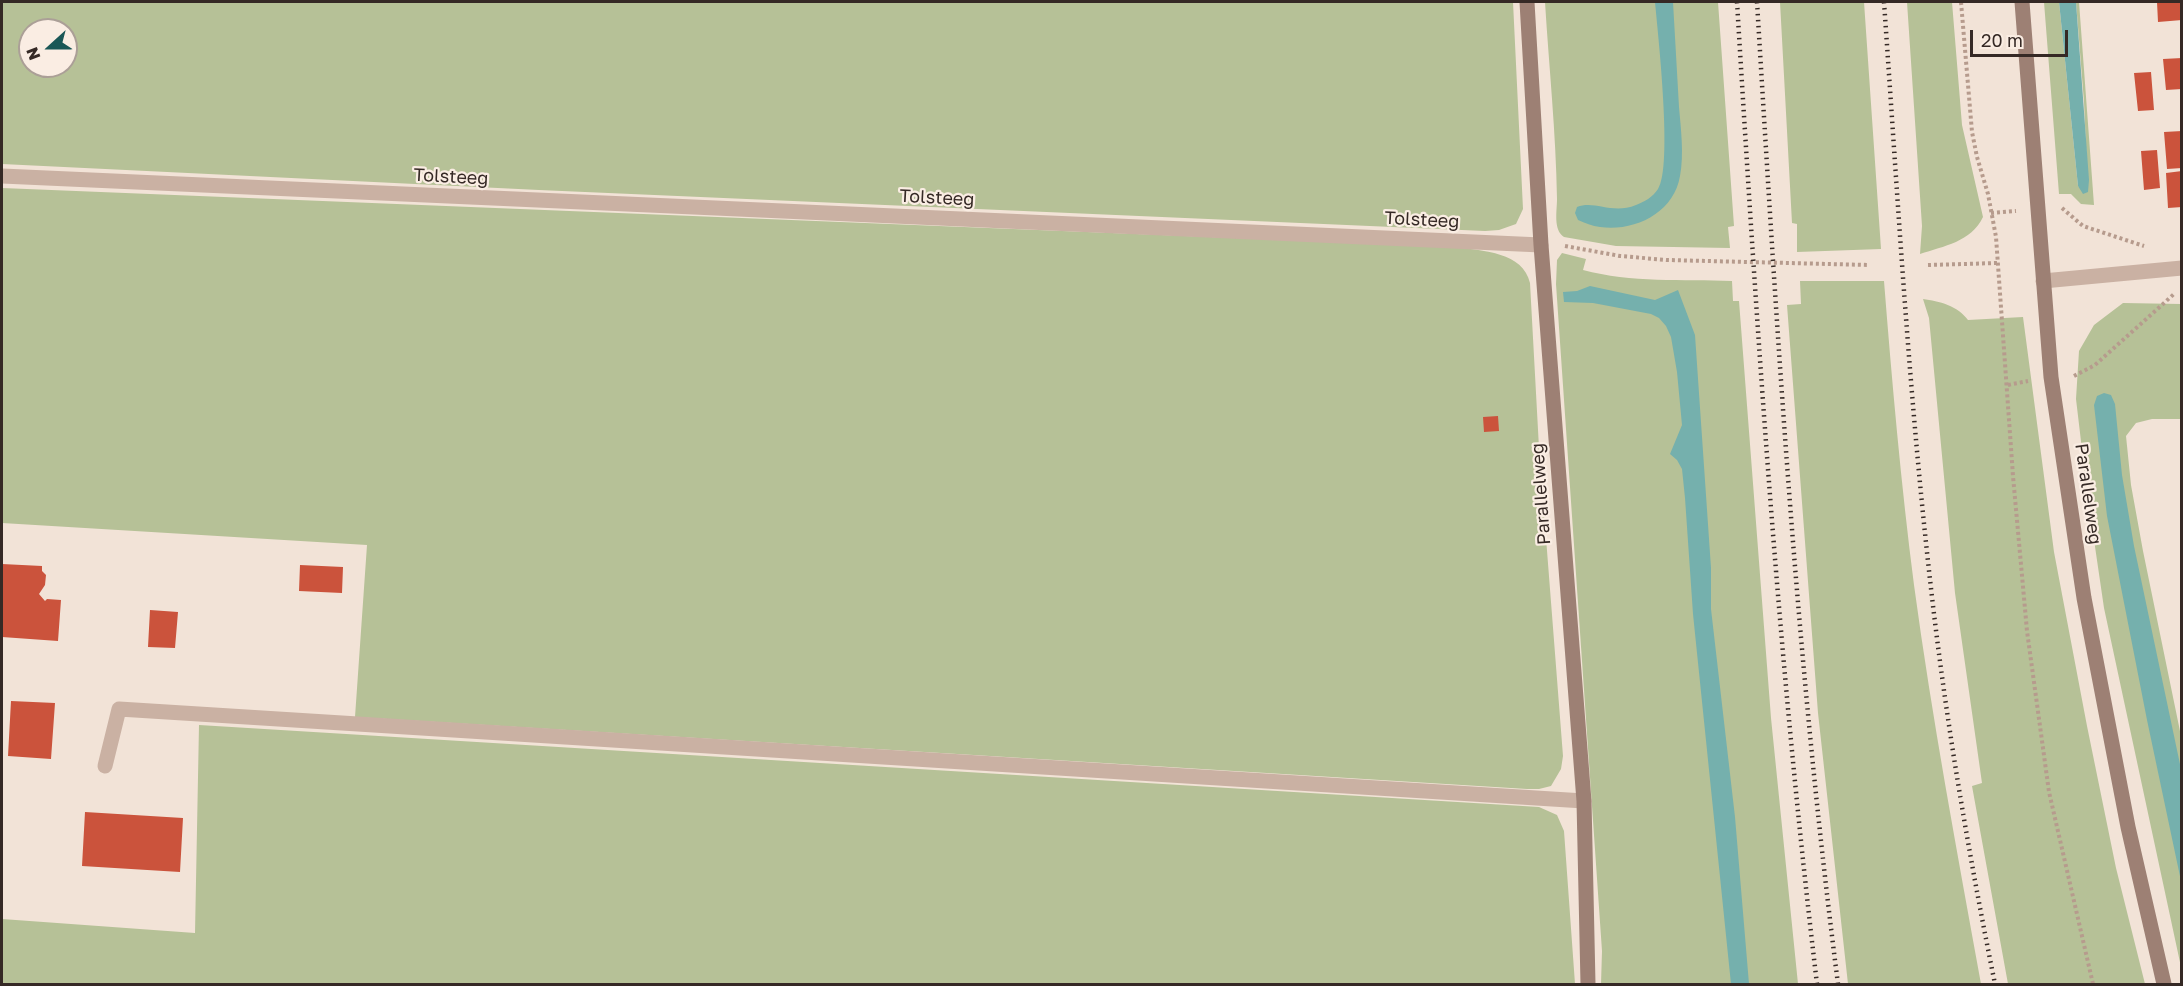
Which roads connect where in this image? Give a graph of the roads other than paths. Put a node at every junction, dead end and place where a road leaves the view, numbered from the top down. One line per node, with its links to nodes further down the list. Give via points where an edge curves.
1 (1527, 2): 4 (main road, Parallelweg)
2 (2022, 2): 6 (main road, Parallelweg)
3 (2, 176): 4 (street, Tolsteeg)
4 (1541, 245): 8 (main road, Parallelweg)
5 (2181, 268): 6 (street)
6 (2043, 281): 10 (main road, Parallelweg, via 2052,377 2084,598 2128,827)
7 (105, 766): 8 (street, via 119,709)
8 (1584, 801): 9 (main road, Parallelweg)
9 (1588, 984)
10 (2164, 984)

